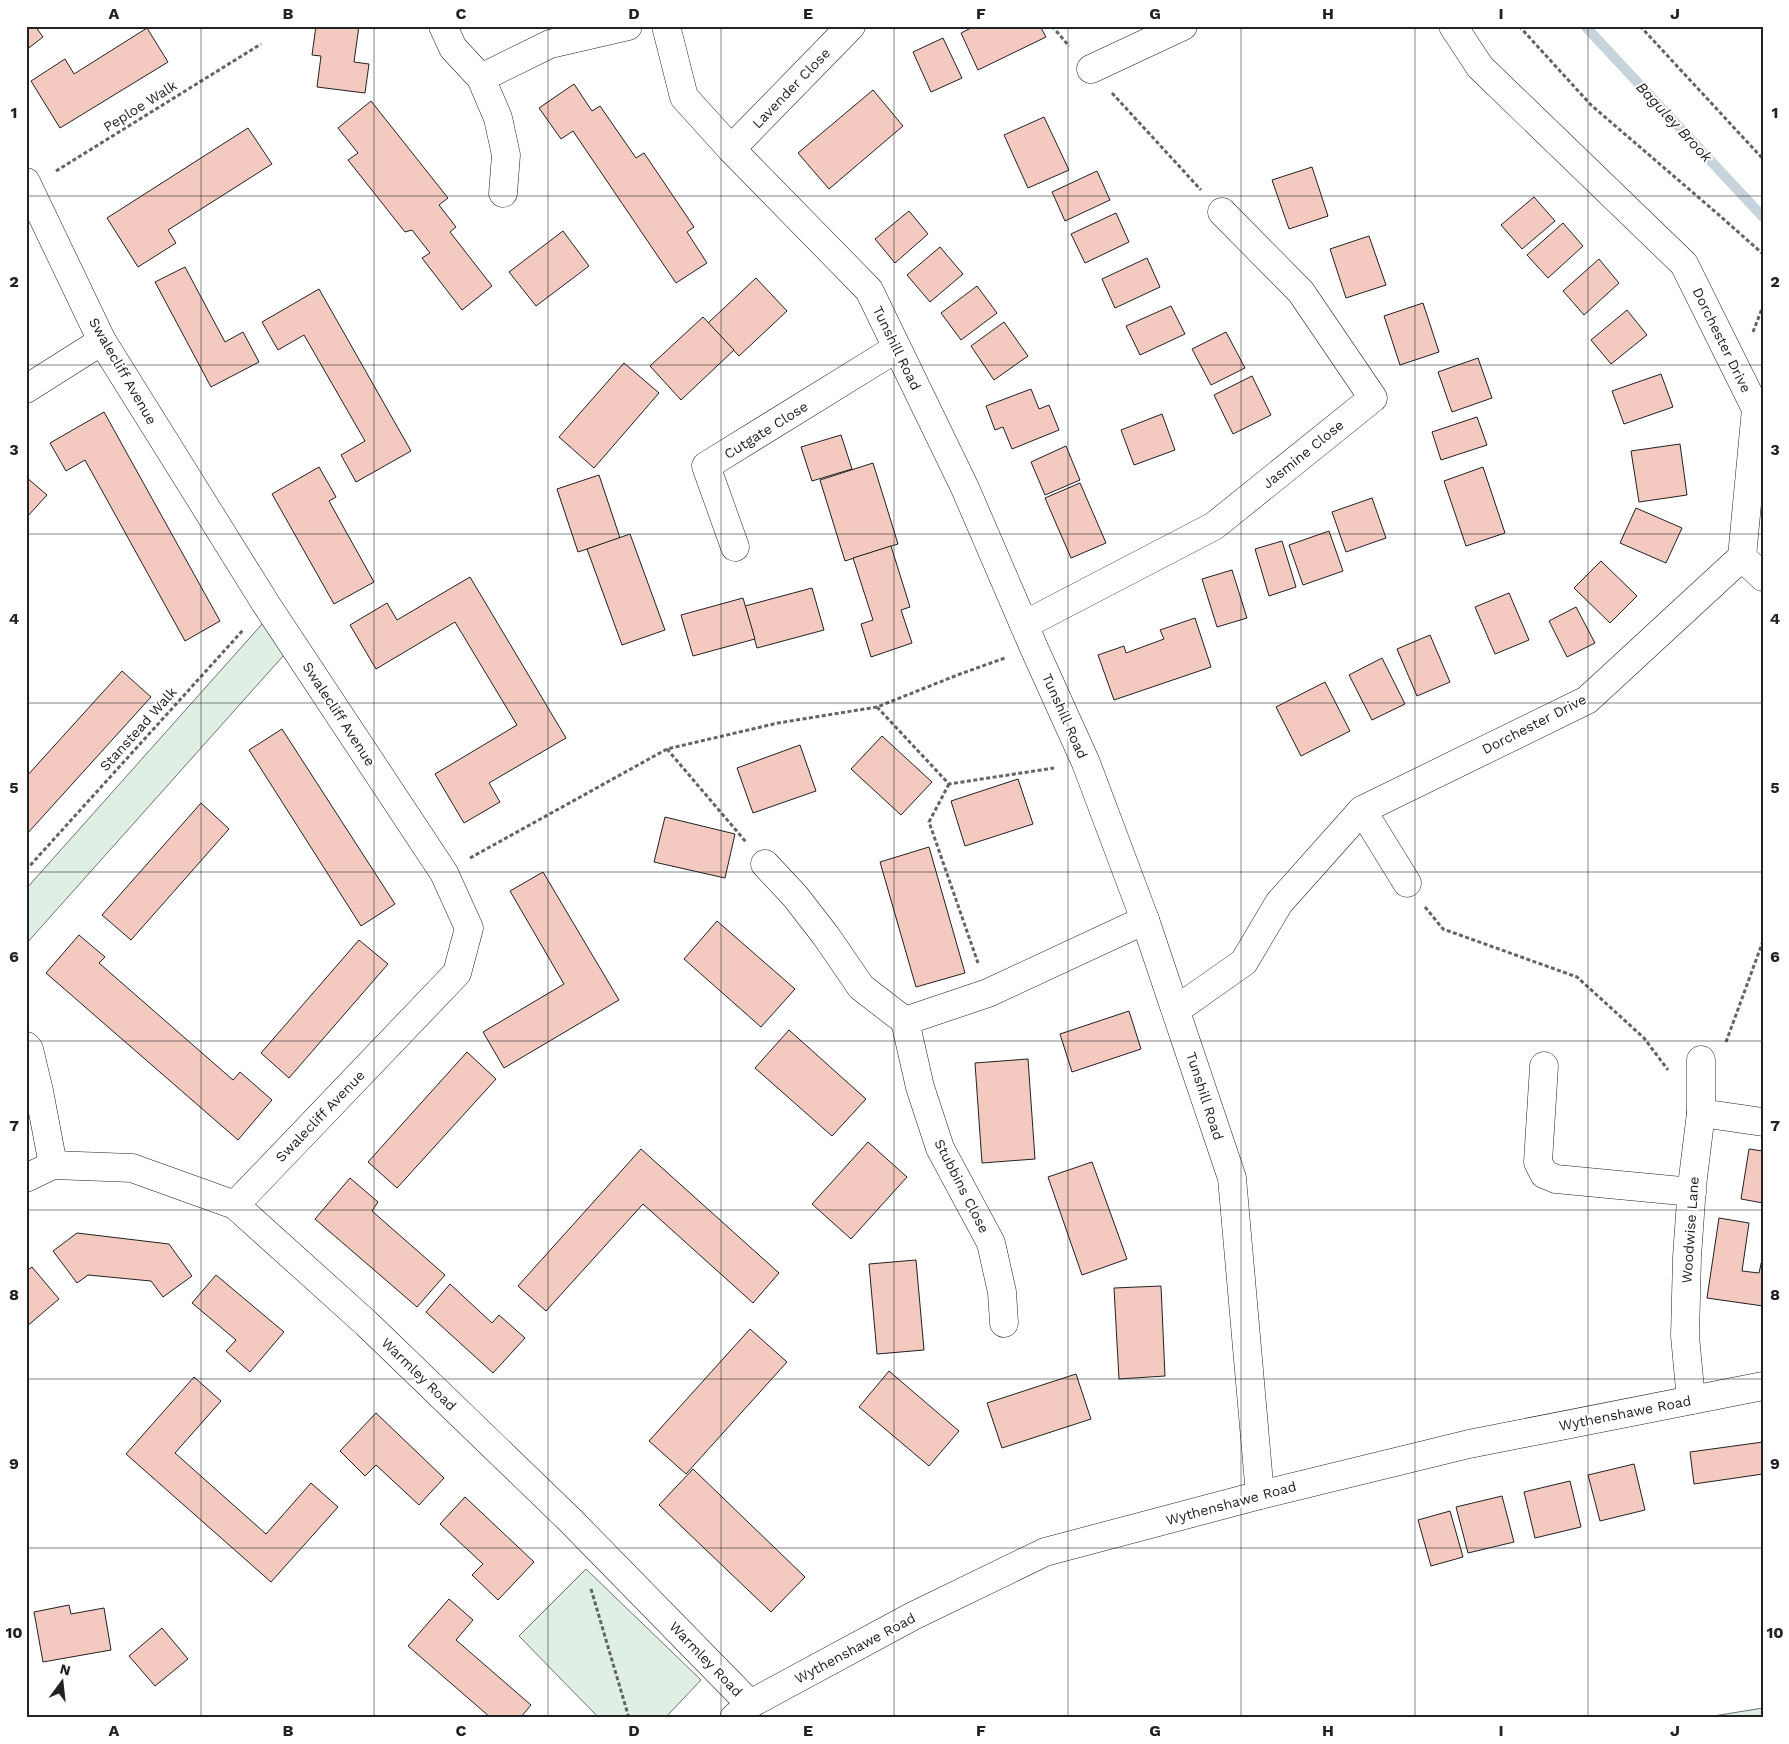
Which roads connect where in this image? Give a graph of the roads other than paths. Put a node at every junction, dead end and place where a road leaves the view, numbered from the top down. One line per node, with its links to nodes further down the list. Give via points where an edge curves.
1 (443, 26): 8 (street, via 454,48)
2 (628, 26): 8 (street, via 550,44)
3 (666, 26): 9 (street, Tunshill Road, via 684,97)
4 (851, 26): 9 (street, Lavender Close)
5 (1183, 26): 7 (street)
6 (1453, 26): 17 (street, Dorchester Drive, via 1480,67 1684,264 1756,409)
7 (1091, 69)
8 (481, 78): 11 (street, via 498,118 506,156)
9 (731, 149): 14 (street, Tunshill Road, via 869,290)
10 (28, 184): 13 (street, Swalecliff Avenue)
11 (503, 193)
12 (1222, 212): 19 (street, Jasmine Close, via 1301,292 1373,398 1214,526)
13 (102, 341): 15 (street); 34 (street, Swalecliff Avenue, via 266,604 444,873 469,928 457,974)
14 (897, 348): 16 (street, Cutgate Close, via 706,466); 19 (street, Tunshill Road, via 965,488)
15 (26, 389)
16 (734, 546)
17 (1742, 557): 18 (street); 20 (street, Dorchester Drive, via 1587,700)
18 (1763, 577)
19 (1029, 637): 23 (street, Tunshill Road, via 1086,763)
20 (1362, 810): 22 (street); 24 (street, Dorchester Drive, via 1278,903 1244,962)
21 (765, 864): 25 (street, via 795,896 861,987)
22 (1407, 883)
23 (1145, 920): 24 (street, Tunshill Road); 25 (street, via 988,993)
24 (1176, 1010): 38 (street, Tunshill Road, via 1232,1178)
25 (905, 1021): 35 (street, Stubbins Close, via 920,1087 940,1148 991,1243 1002,1292)
26 (26, 1046): 31 (street, via 39,1091)
27 (1712, 1054): 29 (street, Woodwise Lane)
28 (1544, 1066): 33 (street, via 1538,1162 1544,1174 1556,1179)
29 (1701, 1113): 30 (street); 33 (street, Woodwise Lane)
30 (1763, 1122)
31 (53, 1165): 32 (street, Warmley Road); 34 (street, Warmley Road, via 132,1168)
32 (26, 1178)
33 (1692, 1192): 37 (street, Woodwise Lane, via 1685,1336)
34 (235, 1205): 39 (street, Warmley Road, via 366,1323 611,1562)
35 (1004, 1323)
36 (1763, 1386): 37 (street, Wythenshawe Road)
37 (1692, 1400): 38 (street, Wythenshawe Road, via 1469,1444)
38 (1260, 1495): 39 (street, Wythenshawe Road, via 1045,1552 913,1616)
39 (742, 1711)

